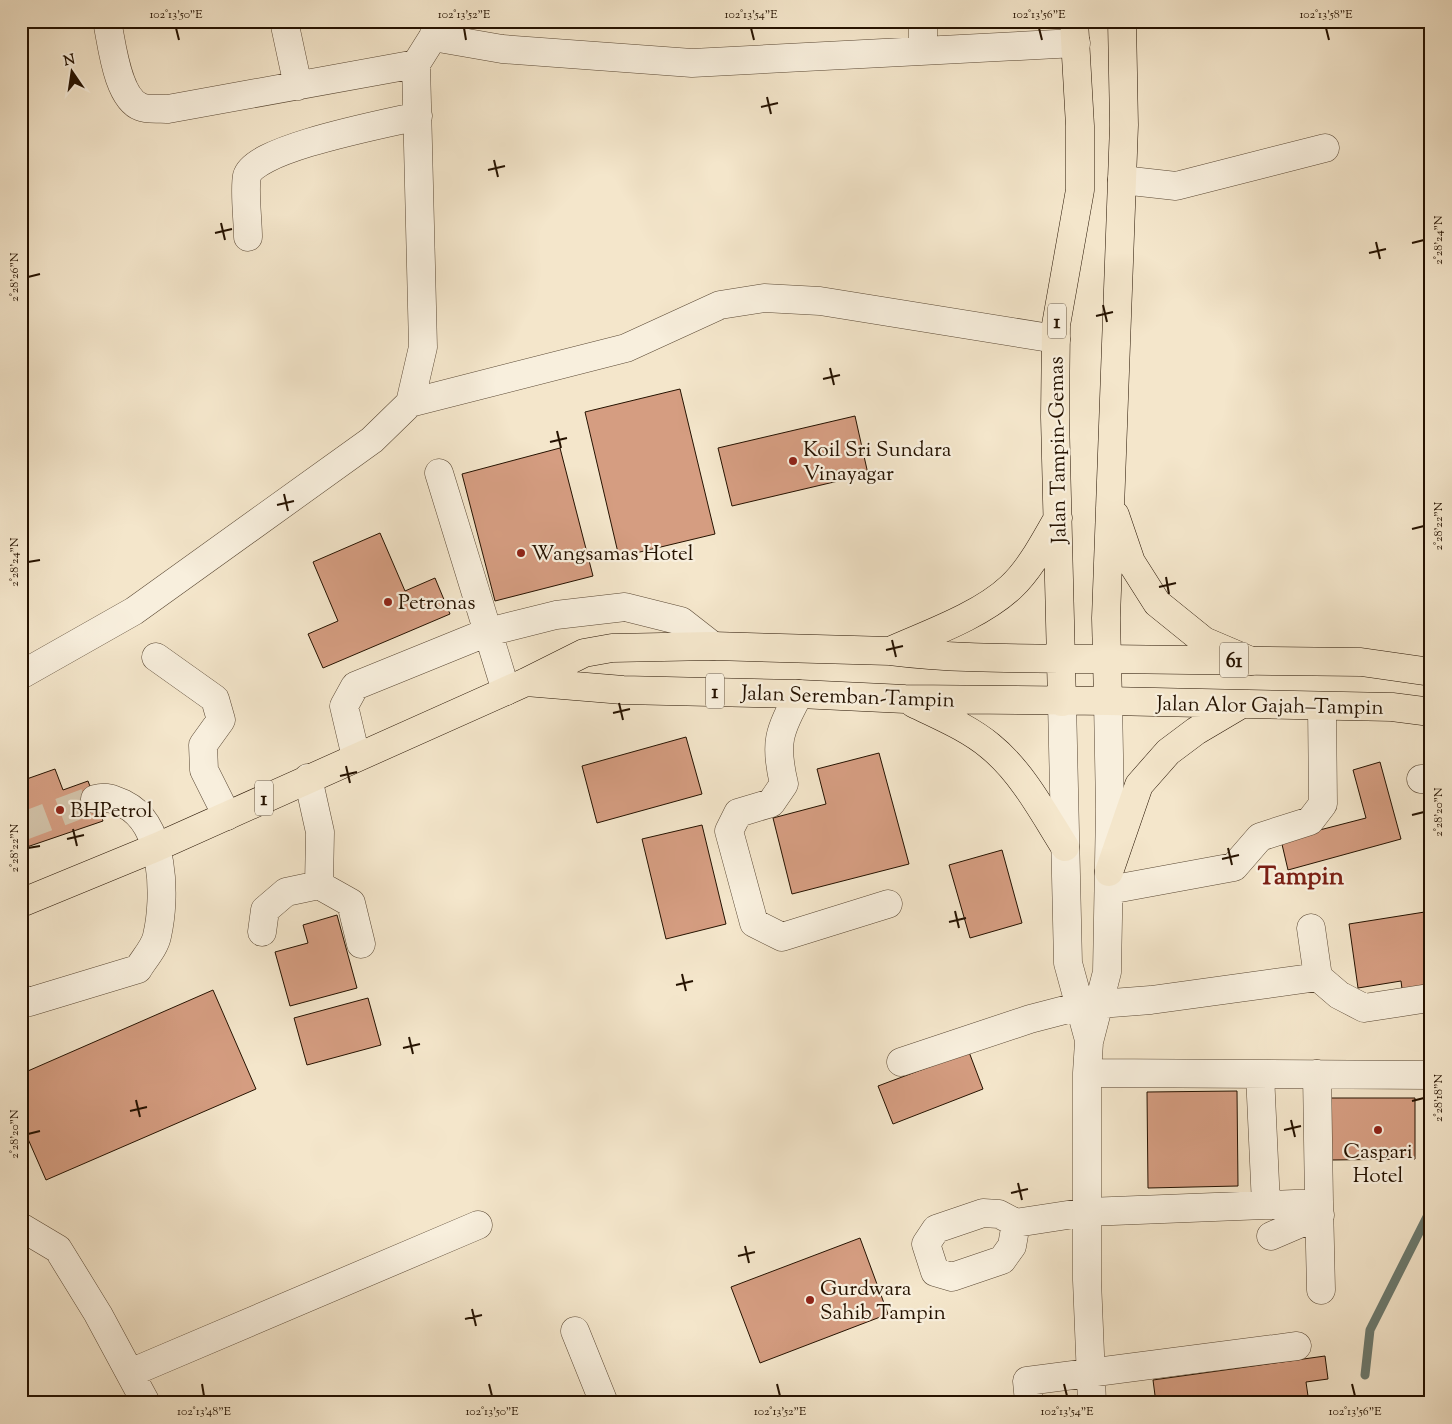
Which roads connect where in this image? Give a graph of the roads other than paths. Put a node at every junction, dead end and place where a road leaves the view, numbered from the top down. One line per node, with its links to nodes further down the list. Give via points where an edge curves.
1 (108, 21): 9 (street, via 122,87 128,98 141,107 168,109)
2 (284, 21): 9 (street)
3 (924, 21): 7 (street)
4 (1122, 21): 12 (main road)
5 (436, 29): 7 (street, via 502,49 692,63); 8 (street)
6 (1075, 32): 7 (street); 14 (main road, Jalan Tampin-Gemas / 1, via 1080,190)
7 (923, 51)
8 (416, 64): 9 (street); 10 (street)
9 (298, 86)
10 (418, 116): 13 (street, via 291,148 254,166 247,175); 15 (street, via 423,347)
11 (1325, 148): 12 (street, via 1176,186)
12 (1122, 180): 17 (main road)
13 (248, 237)
14 (1056, 339): 15 (street, via 820,301 764,298 720,304 626,348); 18 (main road, Jalan Tampin-Gemas / 1, via 1054,417)
15 (410, 403): 27 (street, via 372,440 134,611)
16 (439, 473): 19 (street)
17 (1109, 499): 24 (main road); 25 (main road, via 1131,562 1157,603 1204,641)
18 (1058, 518): 21 (main road, via 1031,564 1011,588 975,612); 23 (main road, Jalan Tampin-Gemas / 1)
19 (488, 632): 20 (street, via 556,615 625,607 681,621); 28 (street); 36 (street, via 355,686 344,706)
20 (712, 646): 21 (main road, 1); 28 (main road, 1, via 602,650 584,654)
21 (890, 651): 23 (main road, 1, via 918,655)
22 (156, 658): 39 (street, via 215,698 221,720 203,745 204,770)
23 (1060, 659): 24 (main road, 1); 32 (main road, Jalan Tampin-Gemas / 1)
24 (1106, 659): 25 (main road, Jalan Alor Gajah–Tampin / 61); 31 (main road)
25 (1250, 661): 26 (main road, Jalan Alor Gajah–Tampin / 61, via 1361,662)
26 (1431, 672)
27 (21, 675)
28 (516, 687): 29 (main road, Jalan Seremban-Tampin / 1); 36 (main road, Jalan Seremban-Tampin / 1)
29 (798, 694): 30 (main road, Jalan Seremban-Tampin / 1); 45 (street, via 781,728 778,759 784,784 771,803 738,813 729,831 754,923 782,937)
30 (905, 699): 32 (main road, Jalan Seremban-Tampin / 1); 41 (main road, via 960,726 990,746 1026,787)
31 (1108, 701): 32 (main road, 1); 33 (main road, Jalan Alor Gajah–Tampin / 61); 42 (street)
32 (1062, 702): 41 (street)
33 (1240, 705): 34 (main road, Jalan Alor Gajah–Tampin / 61); 42 (main road, via 1168,752 1140,785)
34 (1322, 706): 35 (main road, Jalan Alor Gajah–Tampin / 61, via 1392,707); 42 (street, via 1323,804 1310,821 1260,837 1234,867)
35 (1431, 712)
36 (356, 758): 37 (main road, Jalan Seremban-Tampin / 1)
37 (308, 778): 39 (main road, Jalan Seremban-Tampin / 1); 43 (street, via 320,832)
38 (95, 799): 40 (street, via 107,796 136,810)
39 (227, 816): 40 (main road, Jalan Seremban-Tampin / 1)
40 (157, 847): 44 (main road, Jalan Seremban-Tampin / 1); 50 (street, via 162,889 157,938 138,969 29,1002)
41 (1065, 847): 52 (street, via 1068,963)
42 (1109, 881): 52 (street, via 1108,972)
43 (319, 886): 47 (street, via 286,892 265,910); 48 (street, via 351,903)
44 (21, 903)
45 (888, 904)
46 (1311, 928): 49 (street)
47 (262, 932)
48 (361, 944)
49 (1318, 976): 51 (street, via 1338,995 1364,1008); 52 (street, via 1151,1000)
50 (21, 998)
51 (1429, 998)
52 (1090, 1005): 53 (street, via 1030,1019); 54 (street)
53 (901, 1062)
54 (1087, 1073): 55 (street); 60 (street)
55 (1260, 1074): 56 (street); 58 (street)
56 (1318, 1074): 57 (street); 59 (street)
57 (1430, 1074)
58 (1266, 1205): 59 (street); 60 (street)
59 (1320, 1209): 64 (street); 65 (street)
60 (1087, 1212): 61 (street); 69 (street)
61 (1016, 1223)
62 (478, 1225): 68 (street)
63 (21, 1227): 68 (street, via 58,1249)
64 (1271, 1236)
65 (1321, 1290)
66 (574, 1331): 72 (street)
67 (1297, 1346): 69 (street)
68 (130, 1373): 71 (street)
69 (1090, 1373): 70 (street, via 1027,1381); 73 (street)
70 (1029, 1402)
71 (146, 1403)
72 (604, 1403)
73 (1092, 1403)

